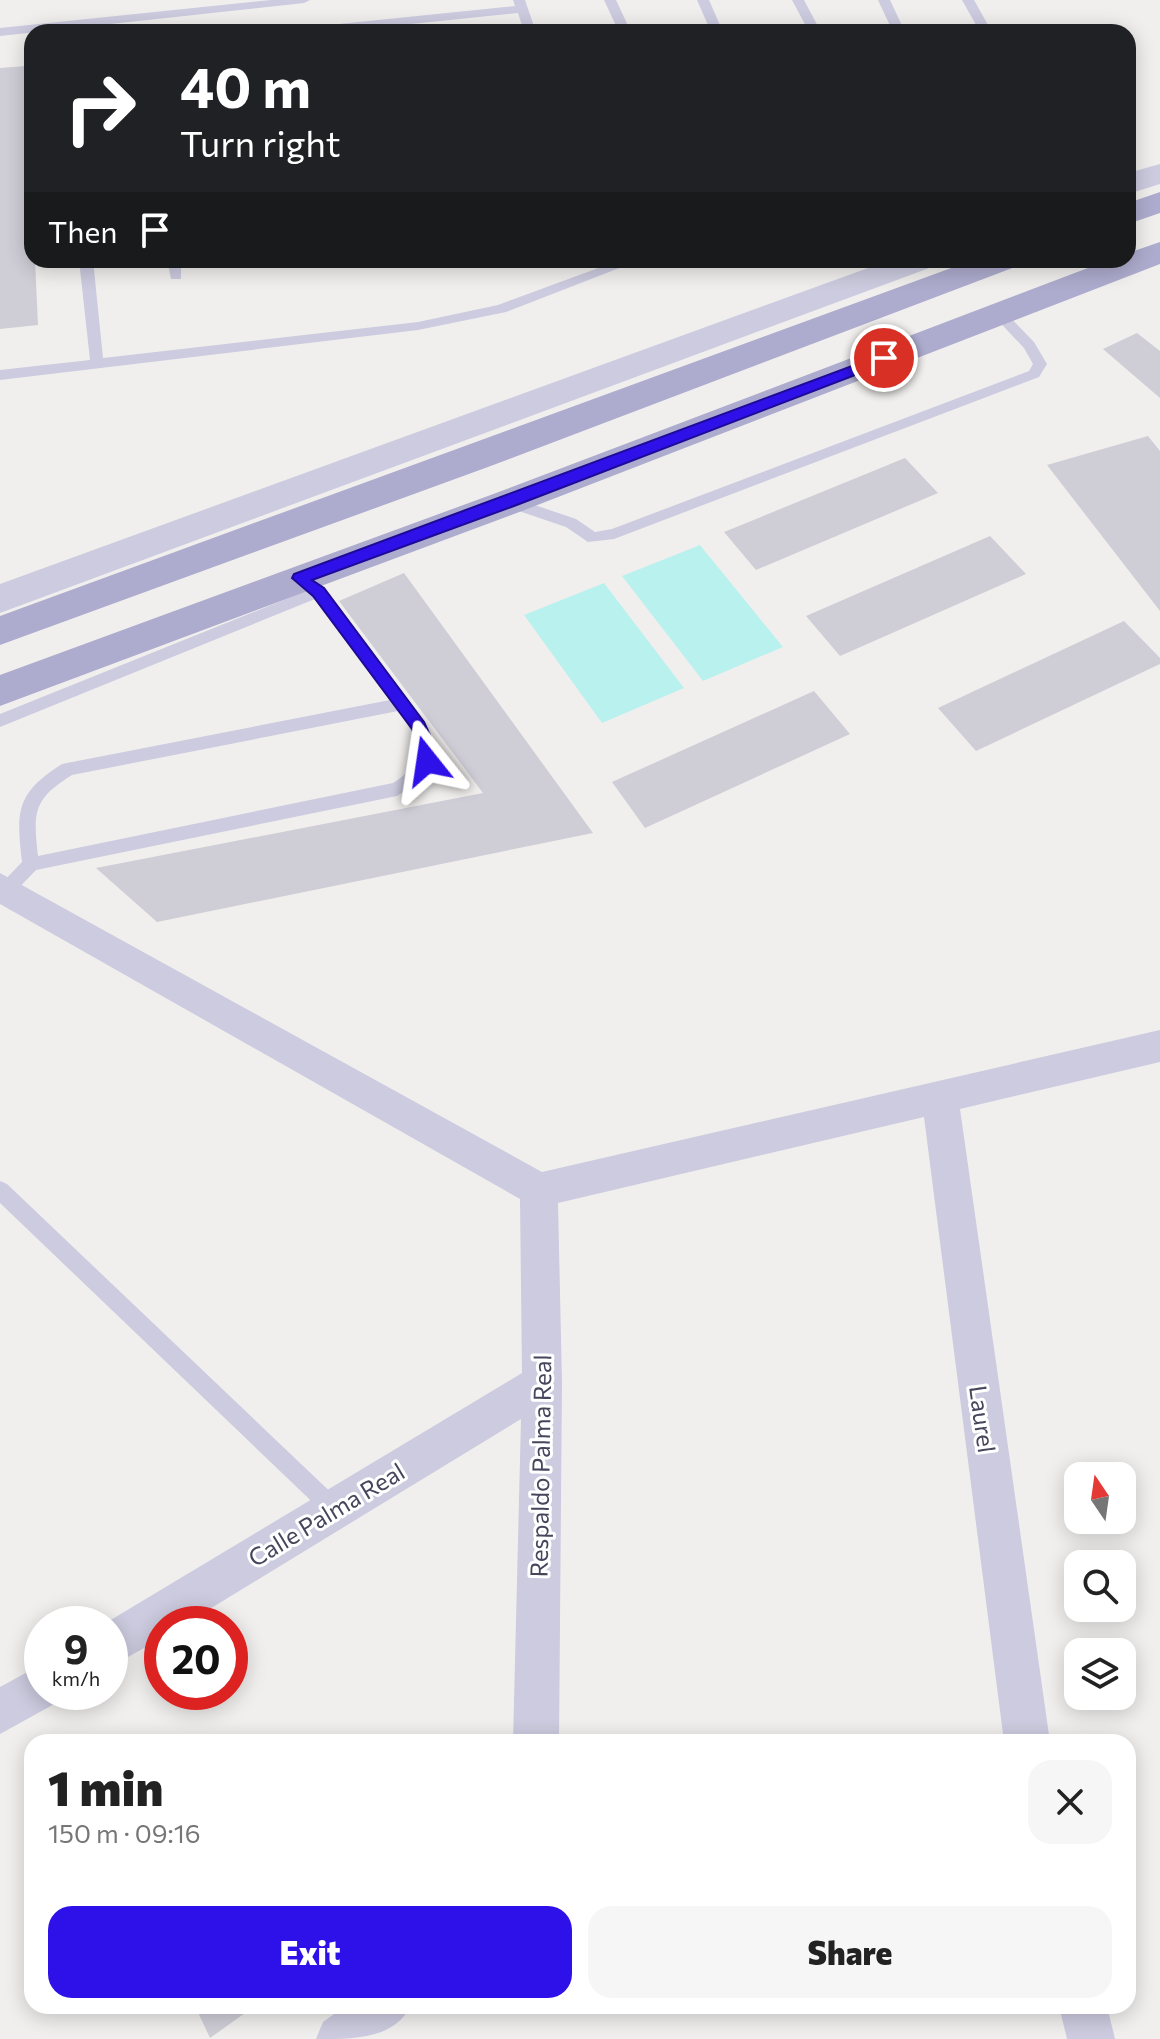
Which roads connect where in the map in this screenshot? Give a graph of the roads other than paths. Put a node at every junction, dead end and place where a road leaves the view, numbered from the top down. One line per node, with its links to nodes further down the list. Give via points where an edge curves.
1 (304, 0): 7 (lane)
2 (610, 0): 12 (lane)
3 (703, 0): 13 (lane)
4 (798, 0): 14 (lane)
5 (884, 0): 15 (lane)
6 (968, 0): 16 (lane)
7 (254, 3): 9 (lane)
8 (521, 4): 10 (lane); 11 (lane)
9 (70, 24)
10 (363, 24)
11 (527, 24)
12 (621, 24)
13 (714, 24)
14 (811, 24)
15 (895, 24)
16 (982, 24)
17 (24, 29): 18 (lane)
18 (0, 32)
19 (1160, 173): 20 (street)
20 (1136, 181)
21 (1160, 202): 22 (main road)
22 (1136, 211)
23 (1160, 252): 24 (main road)
24 (1136, 261)
25 (87, 268): 33 (lane)
26 (175, 268): 31 (lane)
27 (602, 268): 33 (lane, via 501,309 418,326)
28 (899, 268): 37 (street)
29 (983, 268): 38 (main road)
30 (1118, 268): 32 (main road)
31 (176, 276)
32 (999, 314): 35 (main road); 35 (lane, via 1029,345 1040,364 1034,374 614,534 593,538 571,523)
33 (97, 363): 34 (lane)
34 (0, 375)
35 (509, 502): 36 (main road)
36 (309, 585): 39 (main road); 40 (lane); 41 (lane)
37 (0, 599)
38 (0, 631)
39 (0, 691)
40 (401, 704): 42 (lane, via 68,769 31,798 26,817); 42 (lane, via 419,726 427,761 415,779 397,789)
41 (0, 721)
42 (31, 864): 43 (lane)
43 (3, 888): 47 (street)
44 (1160, 1046): 45 (street)
45 (940, 1096): 47 (street); 54 (street, Laurel)
46 (0, 1190): 49 (lane)
47 (539, 1190): 48 (street, Respaldo Palma Real)
48 (542, 1383): 49 (street, Calle Palma Real); 53 (street, Respaldo Palma Real)
49 (334, 1509): 50 (street, Calle Palma Real)
50 (128, 1634)
51 (24, 1697): 52 (street)
52 (0, 1712)
53 (536, 1734)
54 (1026, 1734)
55 (376, 2014): 57 (street)
56 (1085, 2014): 58 (street)
57 (340, 2039)
58 (1091, 2039)

